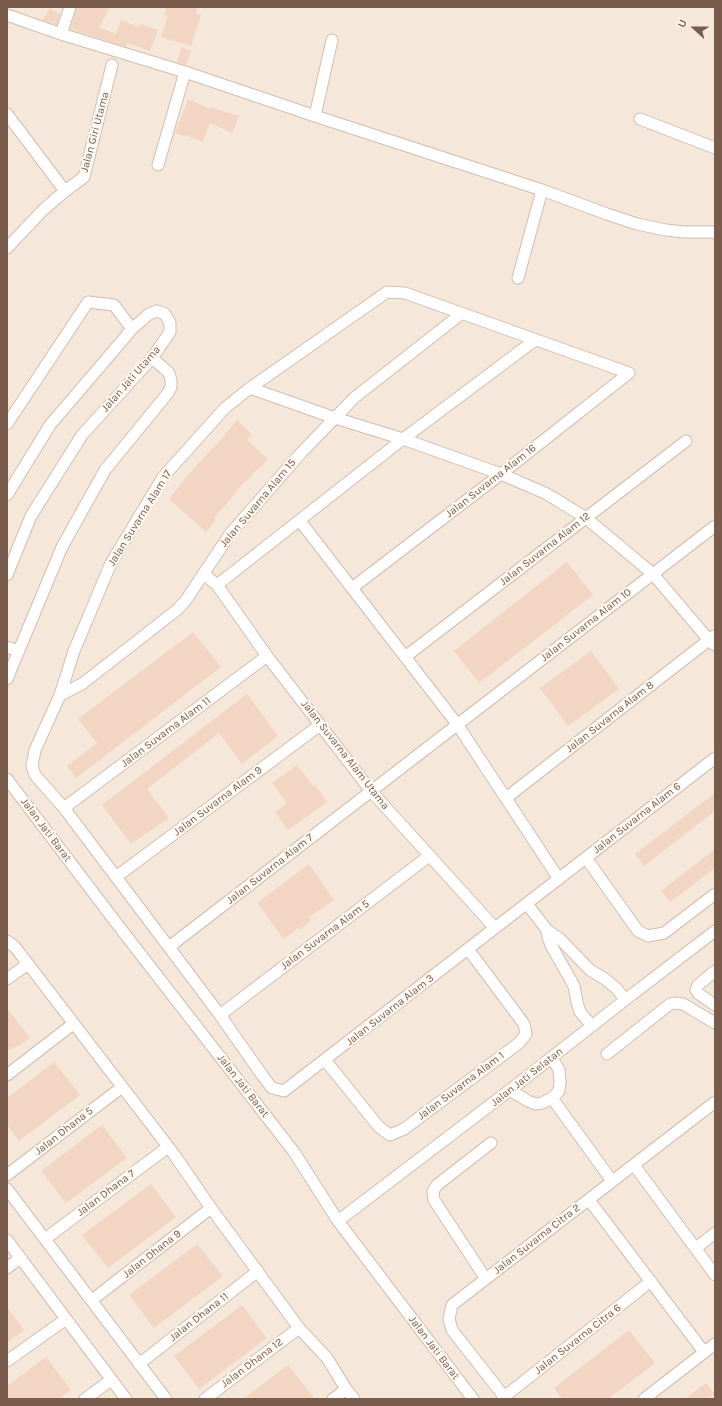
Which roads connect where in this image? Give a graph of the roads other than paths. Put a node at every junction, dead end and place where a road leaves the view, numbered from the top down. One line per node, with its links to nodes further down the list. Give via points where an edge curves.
1 (70, 7): 3 (street)
2 (7, 14): 3 (street)
3 (61, 34): 6 (street)
4 (332, 40): 8 (street)
5 (112, 65): 13 (street, Jalan Giri Utama, via 84,177)
6 (185, 72): 8 (street); 11 (street)
7 (7, 114): 13 (street)
8 (315, 116): 12 (street)
9 (640, 119): 10 (street)
10 (715, 148)
11 (158, 165)
12 (542, 190): 14 (street, via 637,224 672,230); 16 (street)
13 (65, 191): 15 (street, Jalan Giri Utama)
14 (714, 229)
15 (7, 248)
16 (518, 278)
17 (462, 314): 19 (street); 21 (street, Jalan Suvarna Alam 17, via 405,294 387,292); 22 (street, Jalan Suvarna Alam 15, via 354,398)
18 (132, 329): 20 (street, Jalan Jati Utama, via 149,314 157,311 165,314 170,324 170,332); 23 (street, via 114,305 88,302); 27 (street, Jalan Jati Utama, via 50,425)
19 (535, 340): 24 (street); 26 (street, Jalan Suvarna Alam 16, via 629,373)
20 (152, 358): 33 (street, Jalan Jati Utama, via 82,435 31,516); 38 (street, via 169,373 171,387 105,470 62,547)
21 (250, 388): 22 (street); 42 (street, Jalan Suvarna Alam 17, via 225,408 163,478 111,563 74,651)
22 (335, 418): 24 (street); 31 (street, Jalan Suvarna Alam 15, via 230,534)
23 (7, 424)
24 (403, 439): 26 (street); 29 (street)
25 (686, 441): 28 (street, Jalan Suvarna Alam 12)
26 (501, 474): 28 (street, via 547,494); 35 (street, Jalan Suvarna Alam 16)
27 (7, 495)
28 (586, 518): 32 (street); 40 (street, Jalan Suvarna Alam 12)
29 (300, 521): 34 (street); 35 (street)
30 (715, 526): 32 (street, Jalan Suvarna Alam 10)
31 (204, 574): 34 (street, Jalan Suvarna Alam Utama); 42 (street, Jalan Suvarna Alam 15, via 178,609 82,684)
32 (653, 574): 36 (street); 43 (street, Jalan Suvarna Alam 10)
33 (7, 575)
34 (217, 585): 39 (street, Jalan Suvarna Alam Utama)
35 (352, 588): 40 (street)
36 (713, 640): 48 (street, Jalan Suvarna Alam 8)
37 (7, 647): 38 (street)
38 (18, 651): 41 (street)
39 (267, 656): 44 (street, Jalan Suvarna Alam Utama); 49 (street, Jalan Suvarna Alam 11)
40 (405, 657): 43 (street)
41 (7, 679)
42 (60, 695): 49 (street, Jalan Suvarna Alam 17, via 35,750 32,766 35,775)
43 (457, 724): 47 (street, Jalan Suvarna Alam 10); 48 (street)
44 (320, 725): 47 (street, Jalan Suvarna Alam Utama); 52 (street, Jalan Suvarna Alam 9)
45 (715, 758): 51 (street, Jalan Suvarna Alam 6)
46 (7, 778): 88 (street, Jalan Jati Barat, via 294,1152)
47 (371, 791): 50 (street, Jalan Suvarna Alam Utama); 60 (street, Jalan Suvarna Alam 7)
48 (506, 798): 53 (street)
49 (64, 808): 52 (street, Jalan Suvarna Alam 17)
50 (429, 856): 56 (street, Jalan Suvarna Alam Utama); 67 (street, Jalan Suvarna Alam 5)
51 (586, 858): 53 (street, Jalan Suvarna Alam 6); 54 (street, via 638,931 648,936 664,933)
52 (116, 878): 60 (street, Jalan Suvarna Alam 17)
53 (559, 879): 55 (street, Jalan Suvarna Alam 6)
54 (715, 894)
55 (527, 904): 56 (street, Jalan Suvarna Alam 3); 57 (street)
56 (495, 928): 61 (street, Jalan Suvarna Alam 3)
57 (547, 930): 65 (street, via 560,939 590,970 617,989); 70 (street, via 551,945 574,986 580,1012)
58 (715, 931): 65 (street, Jalan Jati Selatan)
59 (7, 941): 62 (street)
60 (169, 947): 67 (street, Jalan Suvarna Alam 17)
61 (468, 949): 73 (street, Jalan Suvarna Alam 3); 73 (street, Jalan Suvarna Alam 1, via 524,1024 526,1034 518,1043 404,1129 390,1135 379,1127)
62 (28, 964): 64 (street); 69 (street)
63 (715, 971): 66 (street, via 698,985 696,990)
64 (7, 979)
65 (625, 1000): 70 (street, Jalan Jati Selatan)
66 (715, 1005)
67 (220, 1015): 77 (street, Jalan Suvarna Alam 17, via 272,1088)
68 (715, 1023): 71 (street, via 684,1004 670,1004)
69 (73, 1024): 74 (street); 75 (street)
70 (592, 1026): 72 (street, Jalan Jati Selatan)
71 (608, 1054)
72 (552, 1058): 76 (street, Jalan Jati Selatan); 78 (street, via 559,1070 560,1081 558,1092)
73 (325, 1060): 77 (street, Jalan Suvarna Alam 3)
74 (7, 1075)
75 (122, 1086): 81 (street); 83 (street, Jalan Dhana 5)
76 (510, 1090): 78 (street, via 535,1104); 88 (street, Jalan Jati Selatan)
77 (284, 1092)
78 (552, 1098): 84 (street)
79 (715, 1102): 82 (street, Jalan Suvarna Citra 2)
80 (491, 1143): 97 (street, Jalan Suvarna Citra 2, via 437,1185 433,1191 434,1200)
81 (168, 1147): 87 (street); 90 (street, Jalan Dhana 7)
82 (634, 1165): 84 (street, Jalan Suvarna Citra 2); 92 (street)
83 (7, 1175)
84 (612, 1181): 86 (street, Jalan Suvarna Citra 2)
85 (7, 1189): 90 (street)
86 (589, 1200): 97 (street, Jalan Suvarna Citra 2); 98 (street)
87 (211, 1208): 95 (street); 99 (street, Jalan Dhana 9)
88 (338, 1221): 115 (street, Jalan Jati Barat)
89 (715, 1234): 92 (street)
90 (45, 1238): 99 (street)
91 (7, 1240): 93 (street)
92 (696, 1248): 96 (street)
93 (20, 1258): 94 (street); 100 (street)
94 (7, 1268)
95 (258, 1271): 101 (street); 105 (street, Jalan Dhana 11)
96 (715, 1275)
97 (486, 1279): 108 (street, Jalan Suvarna Citra 2, via 452,1306 449,1318 452,1330)
98 (651, 1281): 103 (street); 108 (street, Jalan Suvarna Citra 6)
99 (92, 1300): 105 (street)
100 (66, 1319): 104 (street); 106 (street)
101 (299, 1328): 107 (street, via 327,1358); 112 (street, Jalan Dhana 12)
102 (715, 1344): 103 (street)
103 (704, 1352): 116 (street)
104 (7, 1361)
105 (139, 1364): 111 (street)
106 (111, 1380): 109 (street); 110 (street)
107 (346, 1389): 113 (street); 114 (street)
108 (505, 1398)
109 (85, 1399)
110 (126, 1399)
111 (166, 1399)
112 (205, 1399)
113 (333, 1399)
114 (354, 1399)
115 (473, 1399)
116 (644, 1399)

